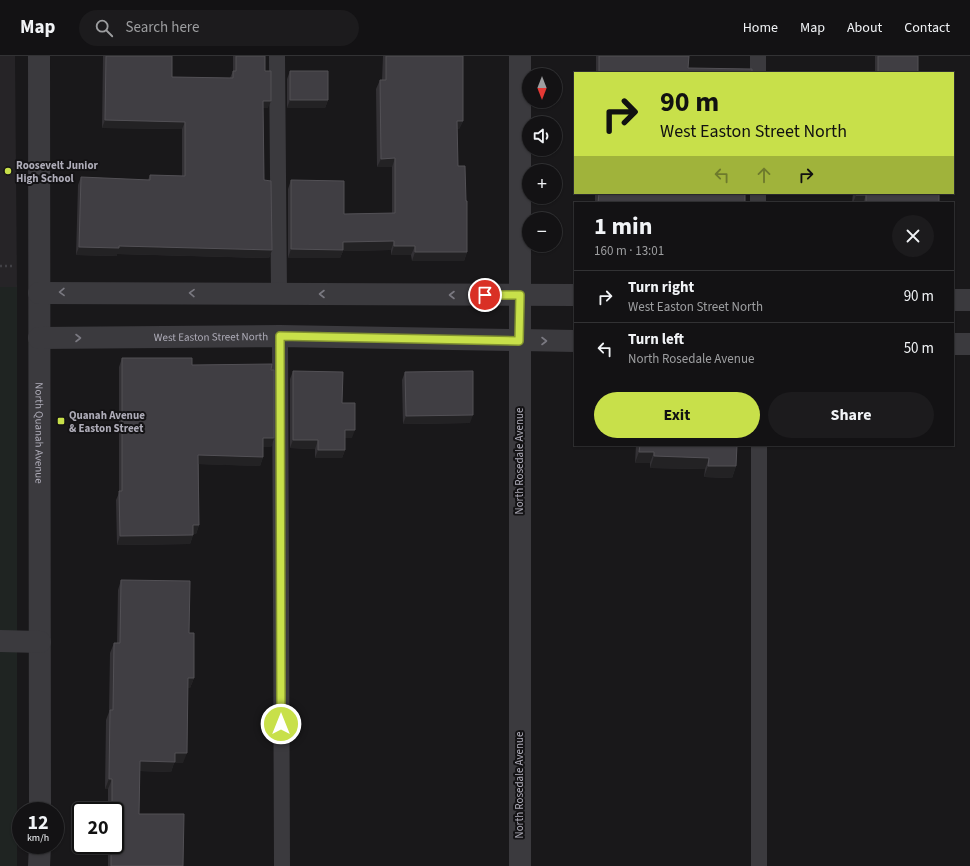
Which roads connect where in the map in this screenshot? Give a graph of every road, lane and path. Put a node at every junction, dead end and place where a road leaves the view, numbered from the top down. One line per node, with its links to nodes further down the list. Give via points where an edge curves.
1 (39, 56): 8 (street, North Quanah Avenue)
2 (277, 56): 9 (lane)
3 (520, 56): 10 (street, North Rosedale Avenue)
4 (758, 56): 5 (lane)
5 (758, 72)
6 (0, 266): 7 (path)
7 (19, 266)
8 (39, 293): 9 (street, one-way to 8); 15 (street, North Quanah Avenue)
9 (279, 294): 10 (street, one-way to 9)
10 (520, 295): 11 (street); 16 (street, North Rosedale Avenue)
11 (574, 295)
12 (954, 300): 13 (street)
13 (970, 300)
14 (280, 336): 15 (street, West Easton Street North, one-way to 14); 16 (street, West Easton Street North); 26 (lane)
15 (39, 338): 22 (street, North Quanah Avenue)
16 (519, 341): 17 (street, West Easton Street North, one-way to 17); 27 (street, North Rosedale Avenue)
17 (574, 341)
18 (954, 344): 19 (street)
19 (970, 344)
20 (759, 446): 28 (lane)
21 (0, 641): 22 (street)
22 (40, 642): 23 (street, North Quanah Avenue)
23 (40, 802)
24 (40, 854): 25 (street)
25 (40, 866)
26 (282, 866)
27 (520, 866)
28 (759, 866)

